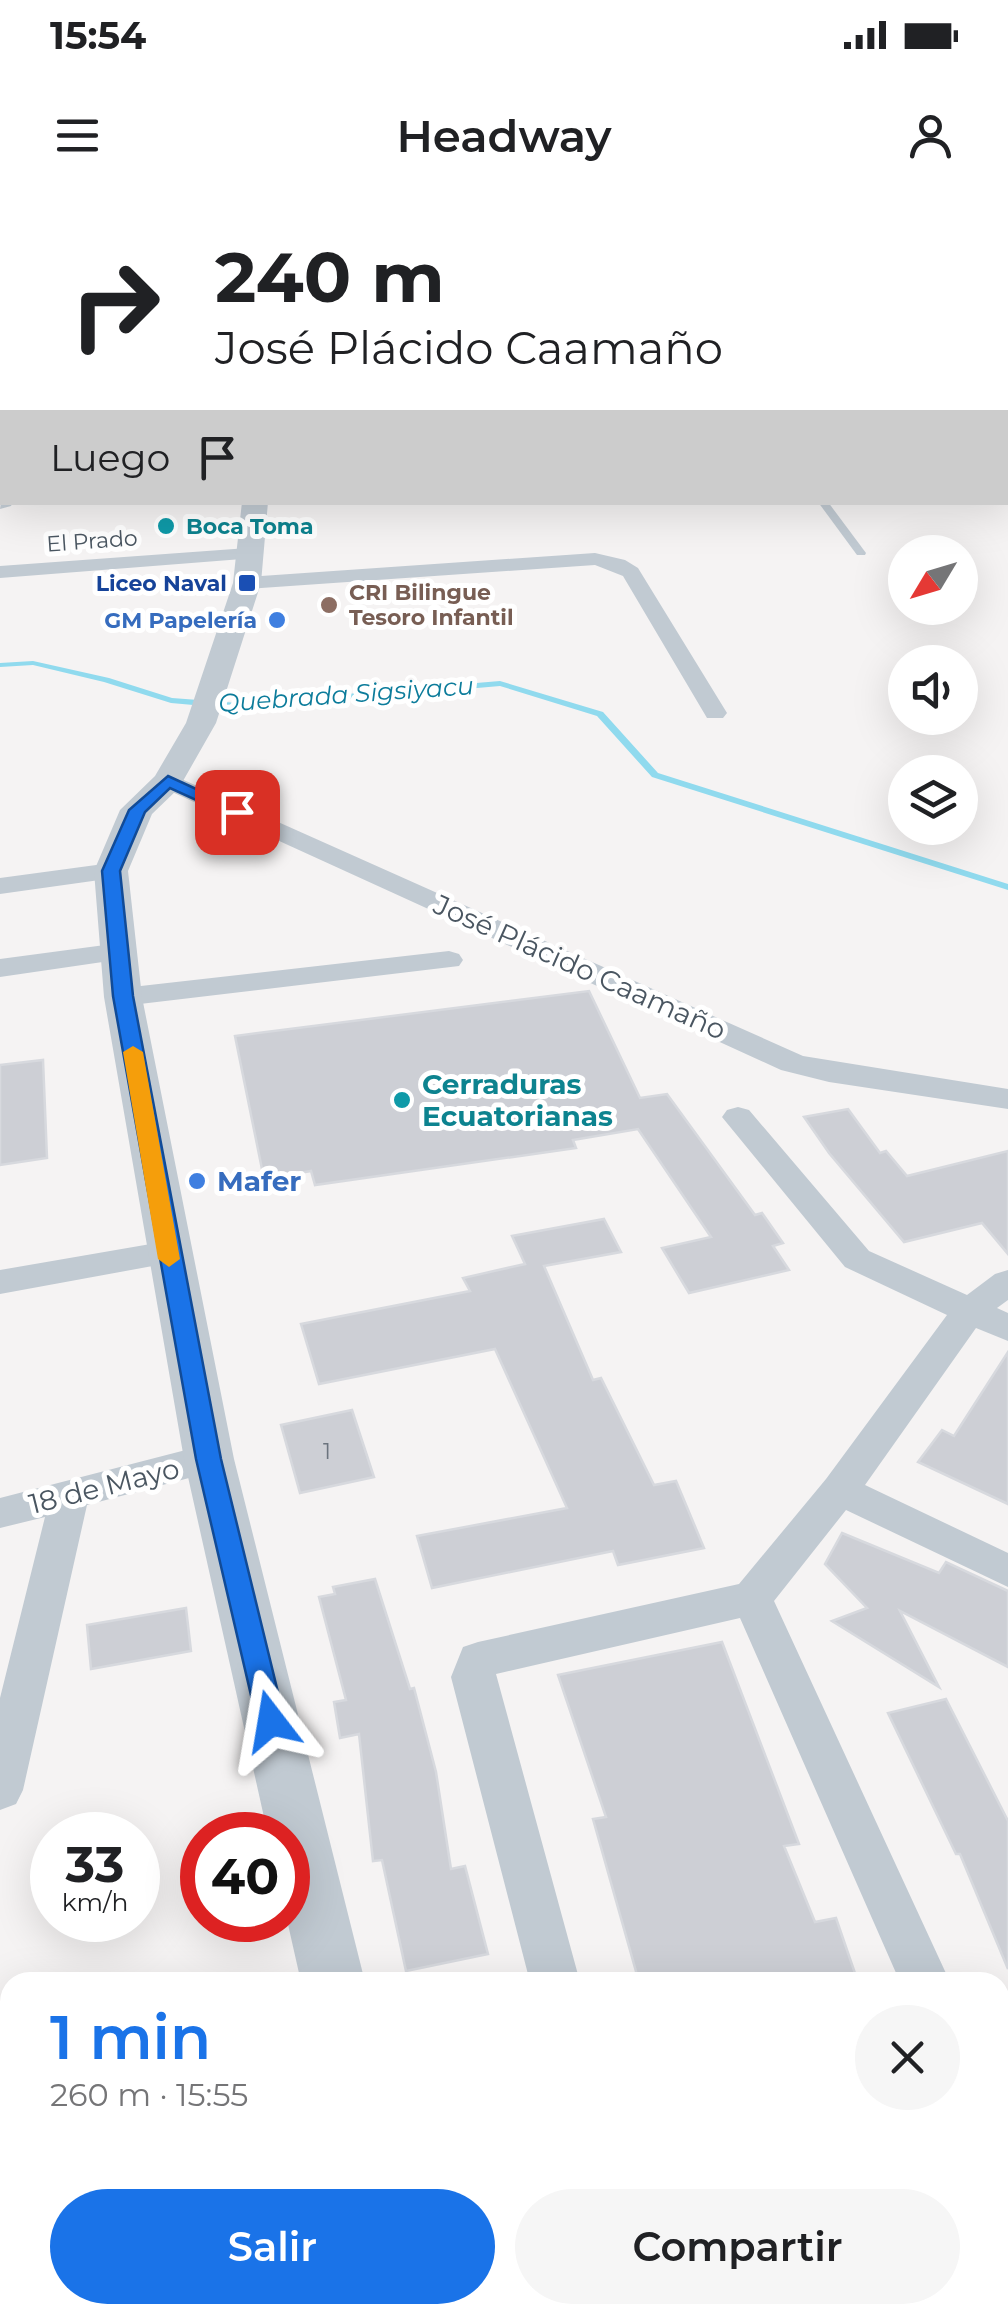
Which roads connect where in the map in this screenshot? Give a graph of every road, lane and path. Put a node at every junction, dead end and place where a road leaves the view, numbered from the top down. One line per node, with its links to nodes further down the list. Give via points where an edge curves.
1 (255, 505): 4 (street)
2 (825, 505): 3 (lane)
3 (861, 553)
4 (248, 554): 5 (street, El Prado); 6 (street)
5 (0, 572)
6 (247, 583): 7 (street, via 596,559 618,564 631,572); 8 (street, via 202,722)
7 (715, 713)
8 (168, 781): 9 (street, via 138,810); 14 (street, José Plácido Caamaño, via 792,1063)
9 (111, 871): 10 (street); 13 (street)
10 (0, 886)
11 (449, 960): 13 (street)
12 (0, 968): 13 (street)
13 (121, 974): 16 (street)
14 (1008, 1099)
15 (738, 1117): 19 (street, via 858,1260)
16 (168, 1253): 17 (street); 21 (street)
17 (0, 1282)
18 (1008, 1282): 19 (street)
19 (968, 1312): 20 (street); 22 (street)
20 (1008, 1328)
21 (208, 1459): 23 (street, 18 de Mayo); 28 (street)
22 (840, 1490): 25 (street); 26 (street)
23 (70, 1495): 24 (street, 18 de Mayo); 27 (street)
24 (0, 1513)
25 (1008, 1571)
26 (752, 1598): 29 (street, via 478,1660 472,1677); 30 (street)
27 (0, 1790)
28 (331, 1972)
29 (552, 1972)
30 (920, 1972)

